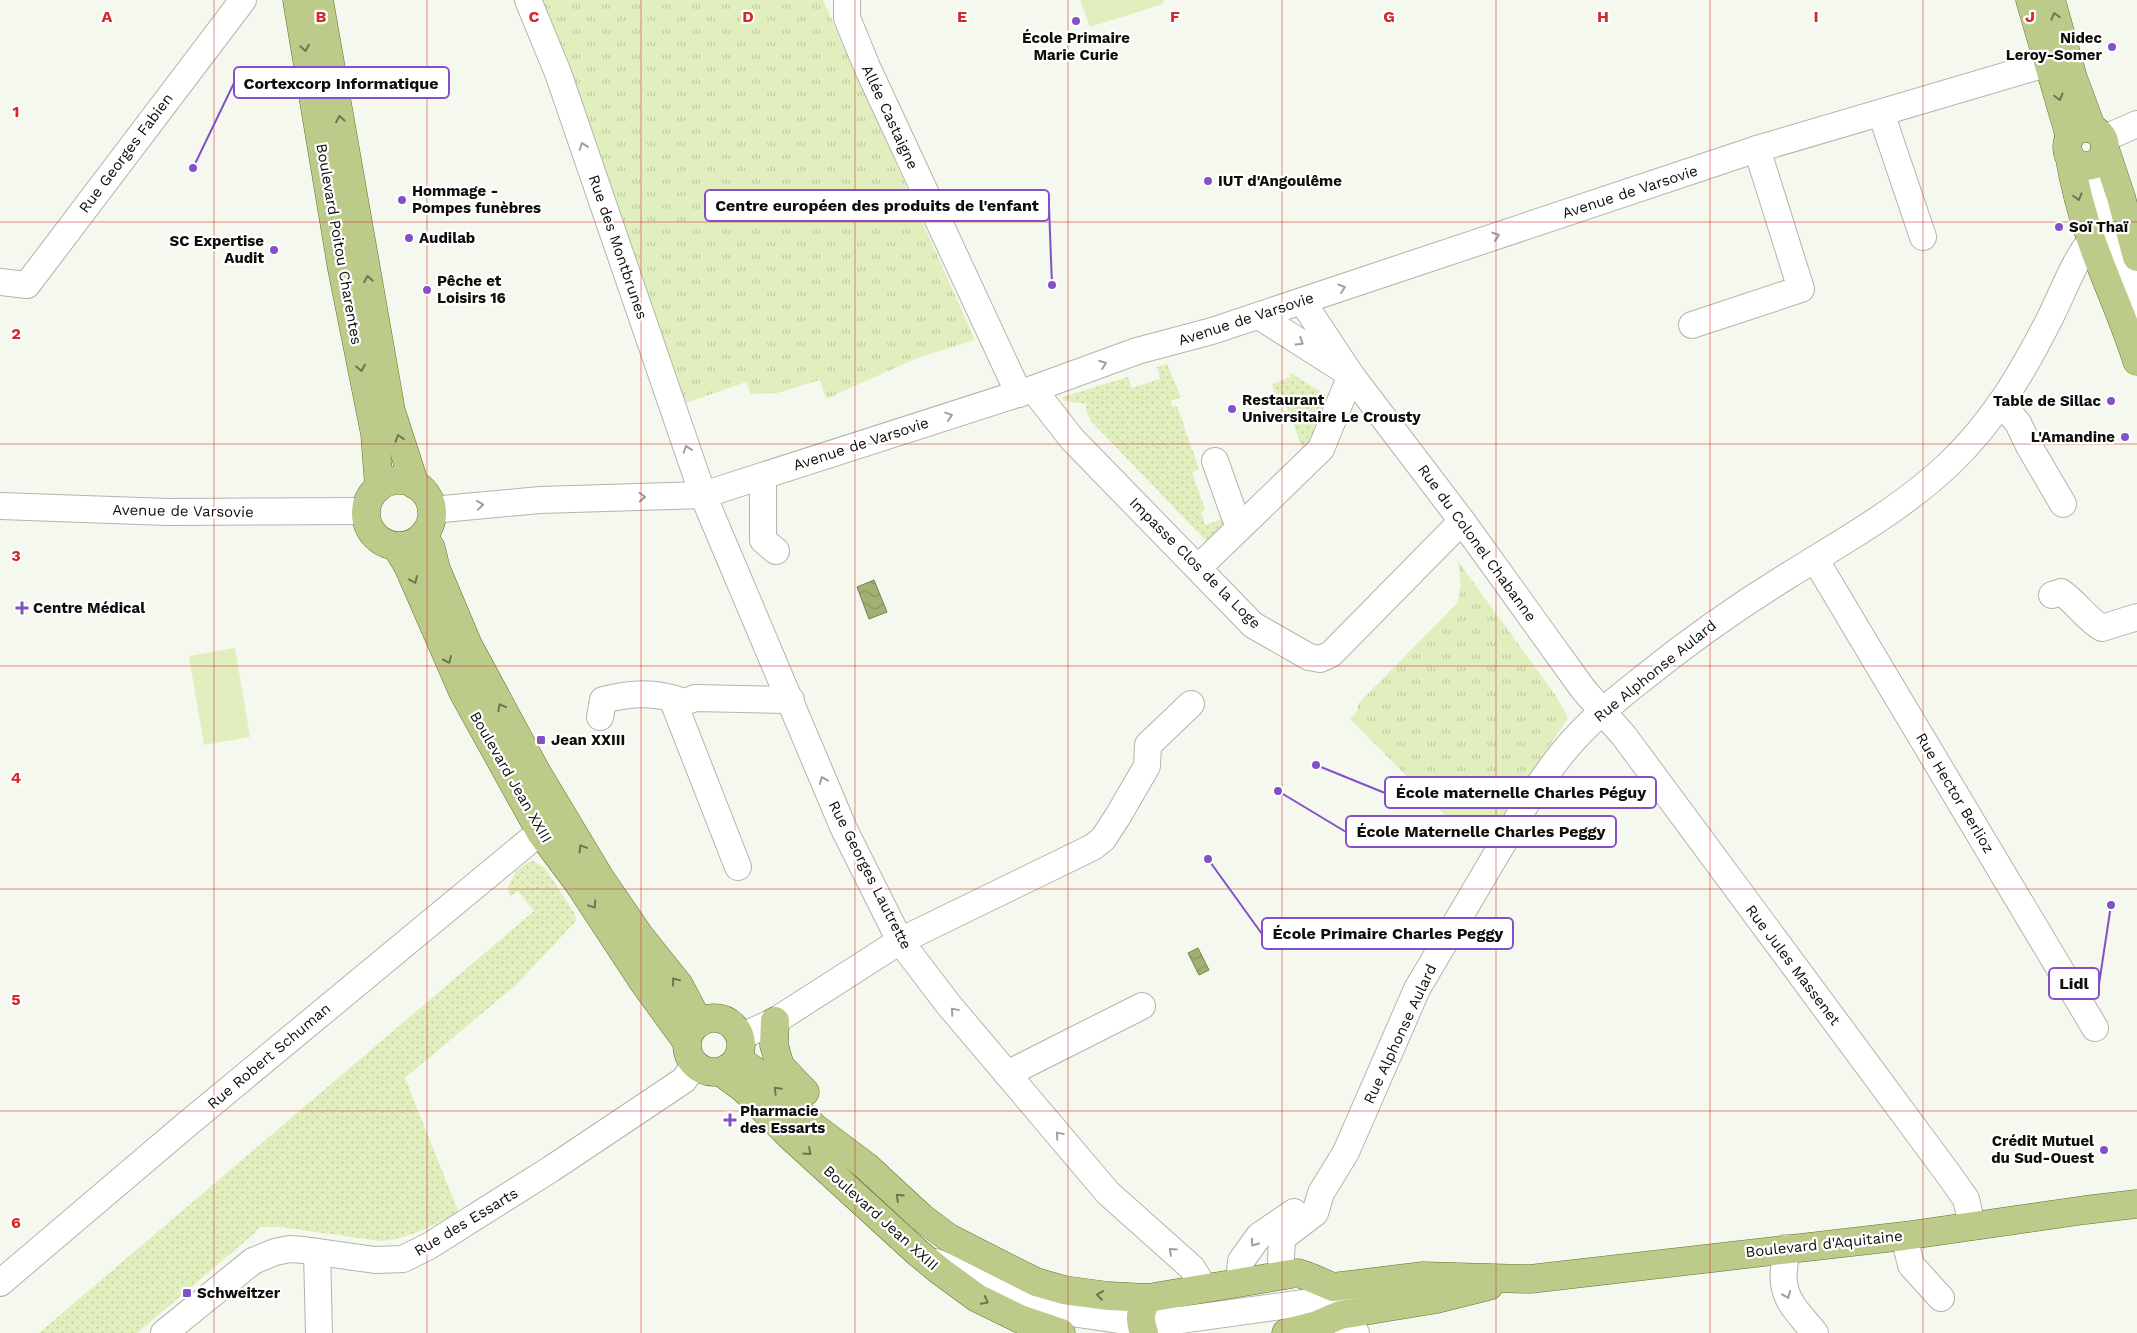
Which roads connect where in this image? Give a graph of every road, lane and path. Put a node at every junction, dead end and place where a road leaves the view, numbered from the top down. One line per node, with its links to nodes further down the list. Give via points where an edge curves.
1 (243, 0): 15 (street, Rue Georges Fabien, via 26,285)
2 (300, 0): 26 (main road, Boulevard Poitou Charentes, one-way to 2, via 391,411); 27 (main road, Boulevard Poitou Charentes, one-way to 27, via 342,269 375,434)
3 (528, 0): 28 (street, Rue des Montbrunes, one-way to 3, via 558,73)
4 (847, 0): 22 (street, Allée Castaigne, via 847,18 867,67)
5 (2030, 0): 7 (main road)
6 (2051, 0): 10 (main road, one-way to 6)
7 (2049, 63): 8 (street, Avenue de Varsovie); 10 (main road, one-way to 10)
8 (1881, 113): 11 (street, Avenue de Varsovie); 12 (street)
9 (2137, 124): 10 (street)
10 (2088, 146): 13 (main road, one-way to 13, via 2073,177); 14 (main road, via 2119,190); 17 (street, via 2099,197)
11 (1757, 149): 16 (street, Avenue de Varsovie, one-way to 11); 19 (street, via 1801,289)
12 (1922, 237)
13 (2091, 240): 20 (main road); 23 (street, Rue Alphonse Aulard, via 2082,251 2051,316)
14 (2137, 258)
15 (0, 282)
16 (1304, 301): 18 (street, Avenue de Varsovie); 21 (street, Rue du Colonel Chabanne)
17 (2137, 312)
18 (1259, 316): 21 (street, Rue du Colonel Chabanne, one-way to 21); 22 (street, Avenue de Varsovie, one-way to 18, via 1137,351)
19 (1692, 325)
20 (2137, 361)
21 (1351, 375): 33 (street, Rue du Colonel Chabanne); 34 (street, via 1321,449)
22 (1026, 391): 25 (street, Avenue de Varsovie, one-way to 22); 39 (street, Impasse Clos de la Loge)
23 (2002, 404): 29 (street, via 2018,423); 38 (street, Rue Alphonse Aulard, via 1974,438 1922,487)
24 (1215, 461): 34 (street, via 1235,517)
25 (762, 476): 28 (street, Avenue de Varsovie); 37 (street, via 763,540)
26 (415, 484): 27 (main road, via 396,481); 31 (main road, via 429,500)
27 (379, 487): 32 (main road, via 372,494)
28 (703, 495): 31 (street, Avenue de Varsovie, one-way to 28, via 540,500); 42 (street, Rue Georges Lautrette)
29 (2063, 504)
30 (0, 506): 32 (street, Avenue de Varsovie, via 168,512 247,521)
31 (432, 510): 35 (main road)
32 (366, 511): 36 (main road, via 369,526 378,538)
33 (1462, 521): 39 (street, Impasse Clos de la Loge, via 1331,654 1320,659 1308,657 1253,625); 45 (street, Rue du Colonel Chabanne)
34 (1242, 525): 39 (street)
35 (423, 536): 36 (main road, via 415,542); 53 (main road, Boulevard Jean XXIII, one-way to 35, via 679,985 600,878 537,773 468,645 436,569 431,548)
36 (396, 546): 47 (main road, Boulevard Jean XXIII, one-way to 47, via 408,566 462,692)
37 (776, 551)
38 (1816, 558): 45 (street, Rue Alphonse Aulard, via 1694,638); 52 (street, Rue Hector Berlioz)
39 (1198, 568)
40 (2052, 595): 41 (street, via 2061,592 2102,628)
41 (2137, 617)
42 (791, 700): 43 (street, via 695,698); 49 (street, Rue Georges Lautrette, one-way to 42, via 844,829)
43 (684, 702): 46 (street, via 667,696 628,694 602,700); 48 (street, via 675,706)
44 (1191, 704): 49 (street, via 1148,745 1148,766 1118,816 1093,847)
45 (1602, 711): 57 (street, Rue Alphonse Aulard, via 1545,775 1417,989 1346,1152); 59 (street, Rue Jules Massenet, via 1630,744 1949,1175 1966,1199)
46 (600, 717)
47 (541, 833): 53 (main road, Boulevard Jean XXIII, one-way to 53, via 644,983); 69 (street, Rue Robert Schuman)
48 (738, 867)
49 (900, 941): 51 (street); 55 (street, Rue Georges Lautrette, one-way to 49)
50 (1142, 1006): 55 (street)
51 (775, 1021): 54 (street); 56 (main road, Boulevard Jean XXIII, via 774,1045 780,1066 854,1143)
52 (2095, 1028)
53 (694, 1043): 54 (main road, via 707,1072); 54 (main road, via 715,1018 723,1019 737,1030); 63 (street, Rue des Essarts, via 684,1080 429,1246 394,1259 375,1260)
54 (733, 1056): 56 (main road, Boulevard Jean XXIII, one-way to 54, via 814,1128 766,1079); 64 (main road, Boulevard Jean XXIII, one-way to 64, via 744,1089 790,1136)
55 (1008, 1074): 70 (street, Rue Georges Lautrette, one-way to 55, via 1192,1268 1108,1193)
56 (866, 1166): 60 (main road, Boulevard Jean XXIII, one-way to 56)
57 (1321, 1193): 65 (street, Rue Alphonse Aulard, via 1315,1213 1282,1238); 68 (street, Rue Alphonse Aulard, one-way to 68, via 1259,1236 1241,1261)
58 (2137, 1204): 59 (main road, Boulevard d'Aquitaine)
59 (1972, 1225): 61 (main road, Boulevard d'Aquitaine)
60 (936, 1229): 67 (street); 73 (main road, Boulevard Jean XXIII, one-way to 60, via 1109,1296 1064,1290 1036,1282)
61 (1904, 1236): 62 (main road, Boulevard d'Aquitaine); 71 (street, via 1911,1265)
62 (1786, 1248): 66 (main road, Boulevard d'Aquitaine, via 1530,1279); 75 (street, one-way to 75, via 1785,1292)
63 (317, 1252): 76 (street, Rue des Essarts, via 290,1249 262,1256); 77 (street)
64 (917, 1252): 67 (street, via 936,1263); 78 (main road, Boulevard Jean XXIII, one-way to 78, via 977,1298 1020,1319)
65 (1284, 1276): 68 (main road, Boulevard d'Aquitaine); 72 (main road, Boulevard d'Aquitaine, via 1297,1273 1310,1276)
66 (1511, 1278): 72 (main road, Boulevard d'Aquitaine, via 1422,1276 1332,1287); 74 (main road, Boulevard d'Aquitaine)
67 (982, 1279): 73 (street, via 1039,1304 1078,1314)
68 (1239, 1282): 70 (main road, Boulevard d'Aquitaine)
69 (0, 1284)
70 (1204, 1287): 73 (main road, Boulevard d'Aquitaine, via 1176,1295)
71 (1941, 1298)
72 (1330, 1311): 73 (street, via 1296,1303 1180,1320); 74 (main road, Boulevard d'Aquitaine); 79 (main road, Boulevard d'Aquitaine)
73 (1144, 1317)
74 (1377, 1321)
75 (1806, 1330)
76 (164, 1333)
77 (319, 1333)
78 (1061, 1333)
79 (1286, 1333)

